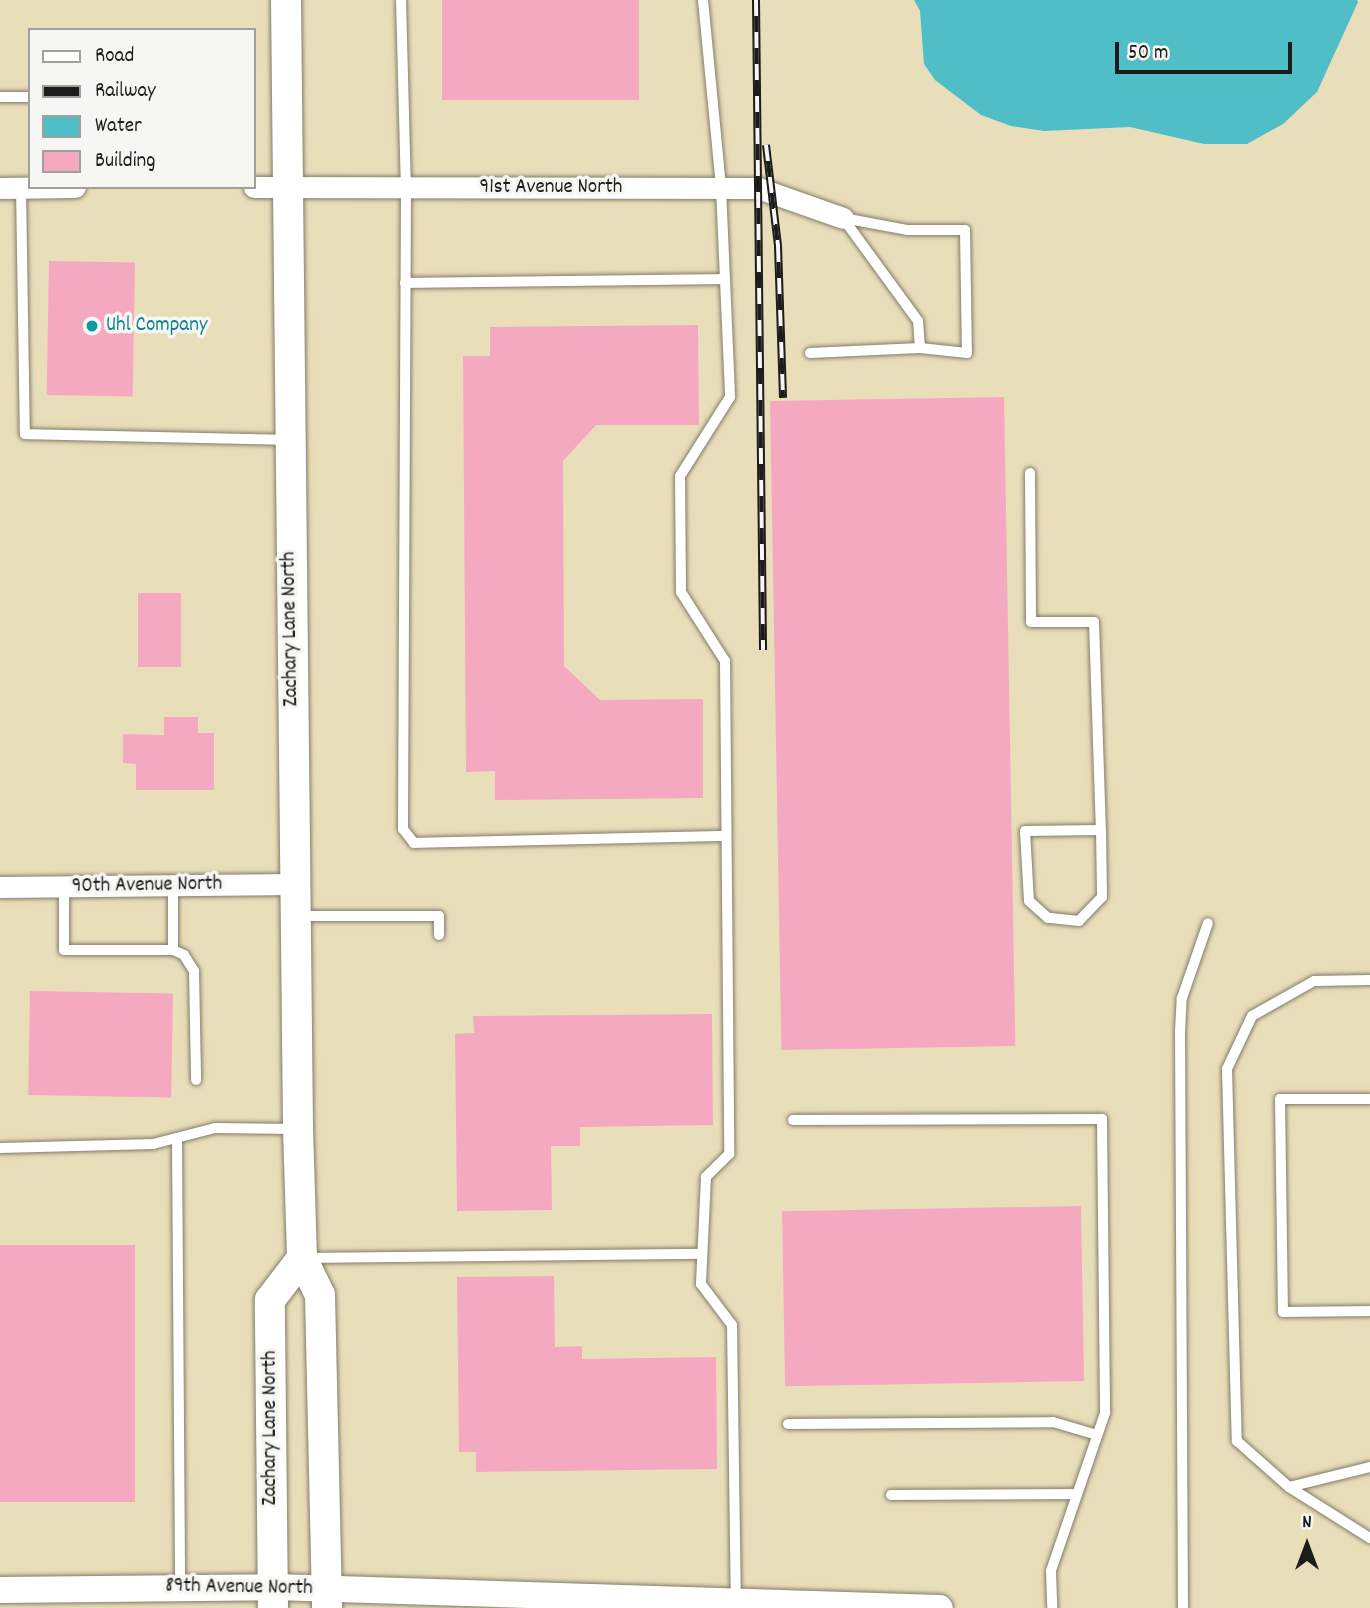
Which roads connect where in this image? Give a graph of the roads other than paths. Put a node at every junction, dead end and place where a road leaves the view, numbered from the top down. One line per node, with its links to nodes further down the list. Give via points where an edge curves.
1 (286, 0): 9 (main road, Zachary Lane North)
2 (401, 0): 11 (lane)
3 (703, 0): 10 (lane)
4 (0, 97): 5 (lane)
5 (28, 97)
6 (256, 187): 9 (street, 91st Avenue North)
7 (10, 188): 8 (street); 17 (lane, via 24,435)
8 (28, 188)
9 (287, 188): 11 (street, 91st Avenue North); 17 (main road, Zachary Lane North)
10 (721, 188): 11 (street, 91st Avenue North); 12 (street, 91st Avenue North, via 771,189); 13 (lane)
11 (405, 189): 14 (lane)
12 (843, 218): 15 (lane, via 918,321); 15 (lane, via 907,230 965,230 967,354)
13 (725, 279): 14 (lane); 20 (lane, via 730,397 680,476 681,592 725,662)
14 (405, 283): 20 (lane, via 403,829 414,843)
15 (920, 348): 16 (lane)
16 (810, 353)
17 (288, 440): 21 (main road, Zachary Lane North)
18 (1030, 473): 19 (lane, via 1031,622 1094,622)
19 (1101, 830): 19 (lane, via 1102,897 1079,921 1048,918 1029,901 1025,831)
20 (726, 836): 36 (lane, via 730,1154 706,1177)
21 (295, 884): 22 (street, 90th Avenue North); 25 (main road, Zachary Lane North)
22 (173, 885): 24 (street, 90th Avenue North); 28 (lane)
23 (0, 887): 24 (street, 90th Avenue North)
24 (64, 887): 28 (lane, via 64,950)
25 (295, 916): 27 (lane, via 439,916); 33 (main road, Zachary Lane North)
26 (1208, 923): 55 (lane, via 1182,998 1180,1031)
27 (439, 935)
28 (173, 950): 30 (lane, via 184,955 194,971)
29 (1370, 980): 42 (lane, via 1314,981 1252,1016 1227,1069 1237,1441)
30 (196, 1080)
31 (1370, 1099): 38 (lane, via 1280,1099 1283,1312)
32 (793, 1120): 40 (lane, via 1102,1119 1105,1413)
33 (298, 1129): 34 (lane, via 215,1128); 37 (main road, Zachary Lane North)
34 (177, 1140): 35 (lane); 46 (lane)
35 (0, 1148)
36 (702, 1254): 37 (lane); 50 (lane, via 701,1284 732,1325)
37 (302, 1258): 48 (main road, Zachary Lane North, via 270,1300); 49 (main road, Zachary Lane North, via 320,1295)
38 (1370, 1311)
39 (788, 1424): 40 (lane, via 1053,1422)
40 (1097, 1435): 43 (lane)
41 (1370, 1467): 42 (lane)
42 (1289, 1487): 45 (lane)
43 (1077, 1494): 44 (lane); 54 (lane, via 1051,1572)
44 (891, 1495)
45 (1370, 1538)
46 (180, 1587): 47 (street, 89th Avenue North); 48 (street, 89th Avenue North)
47 (0, 1590)
48 (273, 1598): 49 (street, 89th Avenue North)
49 (327, 1599): 51 (street, 89th Avenue North)
50 (736, 1601): 51 (street, 89th Avenue North); 52 (street, 89th Avenue North)
51 (679, 1604)
52 (793, 1605): 53 (street, 89th Avenue North)
53 (940, 1608)
54 (1052, 1608)
55 (1183, 1608)

